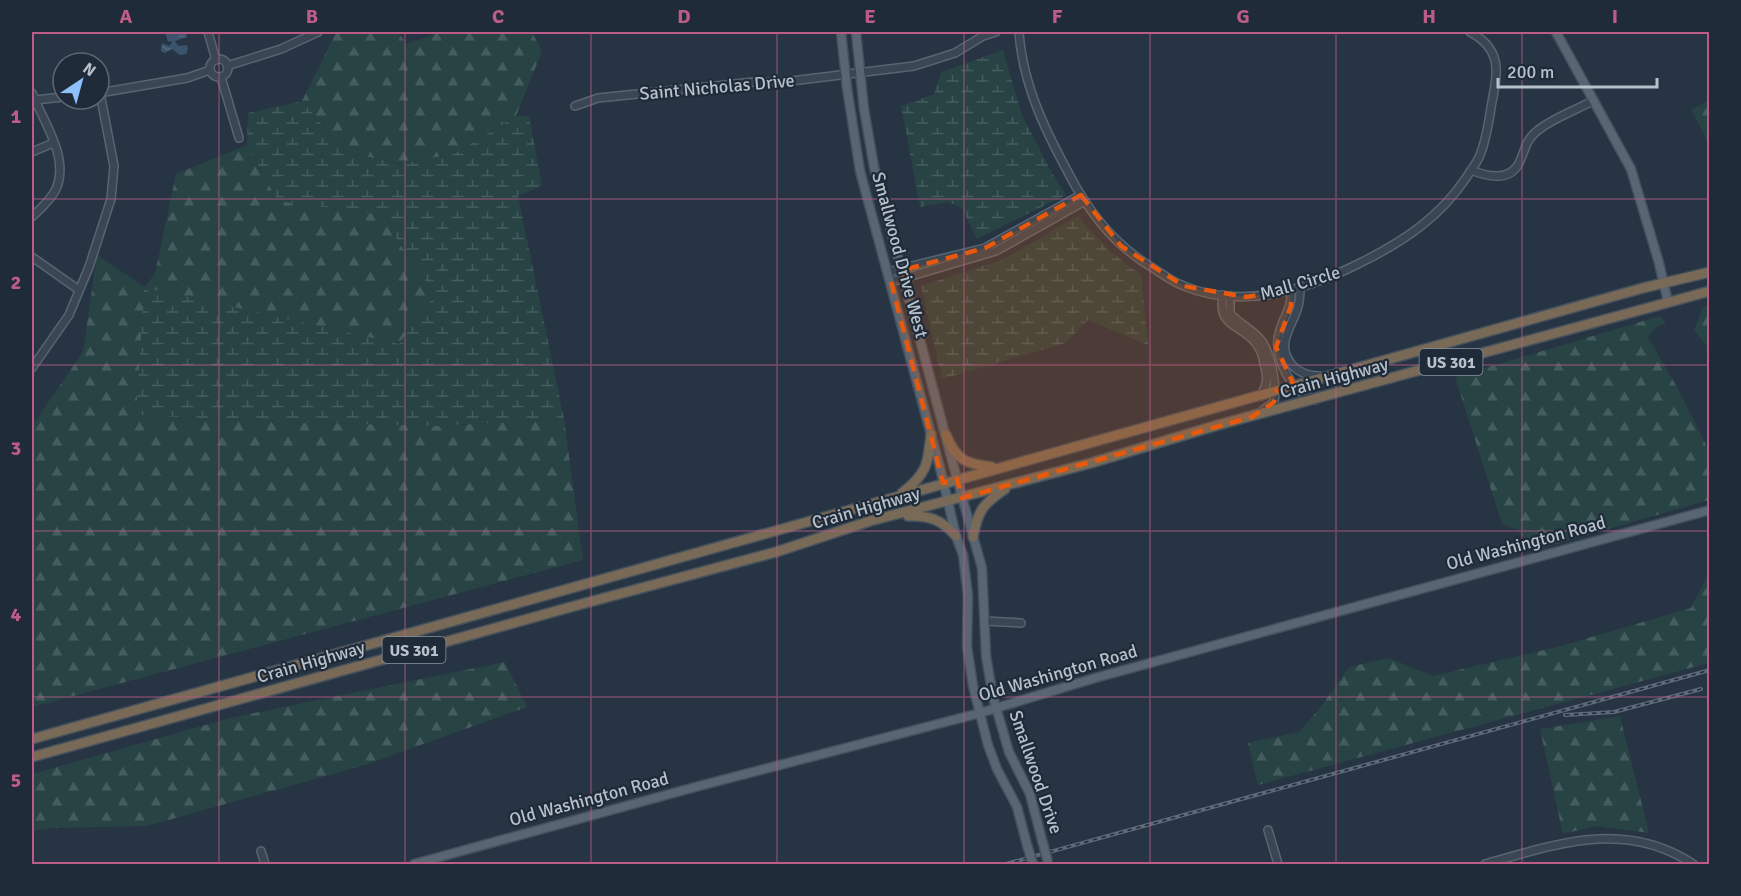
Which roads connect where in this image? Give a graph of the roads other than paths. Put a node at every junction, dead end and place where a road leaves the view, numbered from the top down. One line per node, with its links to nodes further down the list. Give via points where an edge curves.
1 (208, 32): 9 (street)
2 (318, 32): 10 (street)
3 (841, 32): 13 (main road, Smallwood Drive West)
4 (856, 32): 12 (main road, Smallwood Drive West)
5 (996, 32): 12 (street, via 941,59)
6 (1018, 32): 25 (street, Mall Circle, via 1034,102)
7 (1470, 32): 24 (street, Mall Circle, via 1492,53 1497,69 1487,131)
8 (1556, 32): 18 (main road)
9 (216, 60): 10 (street); 11 (street)
10 (228, 66): 14 (street)
11 (210, 70): 14 (street); 15 (street, via 187,78)
12 (860, 73): 13 (street, Saint Nicholas Drive); 30 (main road, Smallwood Drive West, via 872,157)
13 (845, 74): 19 (street, Saint Nicholas Drive, via 598,98); 28 (main road, Smallwood Drive West, via 861,171)
14 (221, 77): 21 (street)
15 (111, 91)
16 (33, 97): 17 (street); 22 (street)
17 (51, 97)
18 (1594, 100): 24 (street, via 1536,132 1526,144 1518,165 1509,173 1493,177); 32 (main road, via 1631,169)
19 (575, 106)
20 (104, 111): 34 (street, via 114,175 107,214)
21 (239, 138)
22 (53, 143): 23 (street); 26 (street, via 60,165 55,190)
23 (32, 152)
24 (1471, 171): 33 (street, Mall Circle, via 1440,211 1393,246 1327,279)
25 (1083, 198): 30 (street, via 985,248); 37 (street, Mall Circle, via 1109,235 1140,261 1184,286)
26 (32, 217)
27 (32, 256): 34 (street)
28 (888, 272): 30 (street); 31 (main road, Smallwood Drive West)
29 (1710, 272): 32 (highway, Crain Highway / US 301)
30 (904, 274): 31 (street); 47 (main road, Smallwood Drive West)
31 (891, 282): 46 (main road, Smallwood Drive West)
32 (1663, 283): 38 (main road); 40 (highway, Crain Highway / US 301)
33 (1300, 287): 35 (street, Mall Circle); 40 (street, via 1299,302 1283,343 1286,357 1305,374)
34 (79, 290): 39 (street, via 66,321)
35 (1291, 290): 37 (street, Mall Circle, via 1255,297); 41 (street, via 1291,306 1276,347)
36 (1710, 291): 38 (highway, Crain Highway / US 301)
37 (1227, 296): 42 (street, via 1230,313 1266,347); 43 (street, via 1222,311 1225,318 1255,342 1262,353 1268,379)
38 (1668, 302): 44 (highway, Crain Highway / US 301)
39 (32, 368)
40 (1333, 375): 41 (highway, Crain Highway / US 301)
41 (1295, 387): 42 (highway, Crain Highway / US 301); 44 (street)
42 (1276, 392): 43 (highway, Crain Highway / US 301); 45 (street, via 1274,402)
43 (1260, 396): 48 (highway, Crain Highway / US 301)
44 (1315, 400): 45 (highway, Crain Highway / US 301)
45 (1252, 417): 51 (highway, Crain Highway / US 301)
46 (931, 434): 50 (main road, Smallwood Drive West); 52 (highway, via 924,471)
47 (946, 435): 48 (highway, via 961,458); 49 (main road, Smallwood Drive West)
48 (997, 468): 49 (highway, Crain Highway / US 301)
49 (957, 479): 50 (highway, Crain Highway / US 301); 53 (main road, Smallwood Drive)
50 (943, 483): 52 (highway, Crain Highway / US 301); 54 (main road, Smallwood Drive)
51 (1011, 484): 53 (highway, Crain Highway / US 301); 58 (highway, via 984,505 977,516)
52 (898, 496): 61 (highway, Crain Highway / US 301)
53 (963, 498): 54 (highway, Crain Highway / US 301); 58 (main road, Smallwood Drive)
54 (947, 502): 56 (highway, Crain Highway / US 301); 57 (main road, Smallwood Drive)
55 (1710, 510): 64 (main road, Old Washington Road)
56 (884, 518): 57 (highway, via 933,518); 62 (highway, Crain Highway / US 301, via 776,552)
57 (956, 536): 65 (main road, Smallwood Drive, via 968,583 967,646)
58 (973, 537): 59 (main road, Smallwood Drive, via 982,568)
59 (985, 621): 60 (street); 64 (main road, Smallwood Drive, via 986,656)
60 (1021, 623)
61 (406, 634): 62 (highway); 63 (highway, Crain Highway / US 301)
62 (409, 651): 66 (highway, Crain Highway / US 301)
63 (180, 698): 66 (highway); 67 (highway, Crain Highway / US 301)
64 (996, 707): 65 (main road, Old Washington Road); 71 (main road, Smallwood Drive, bridge, via 1009,752 1033,803)
65 (980, 713): 73 (main road, Old Washington Road); 74 (main road, Smallwood Drive, bridge, via 997,769 1020,814)
66 (181, 716): 68 (highway, Crain Highway / US 301)
67 (32, 739)
68 (32, 757)
69 (1268, 830): 75 (street)
70 (261, 851): 72 (street)
71 (1048, 863)
72 (265, 864)
73 (414, 864)
74 (1033, 864)
75 (1278, 864)
76 (1485, 864): 77 (street, via 1600,837 1653,844)
77 (1694, 864)

